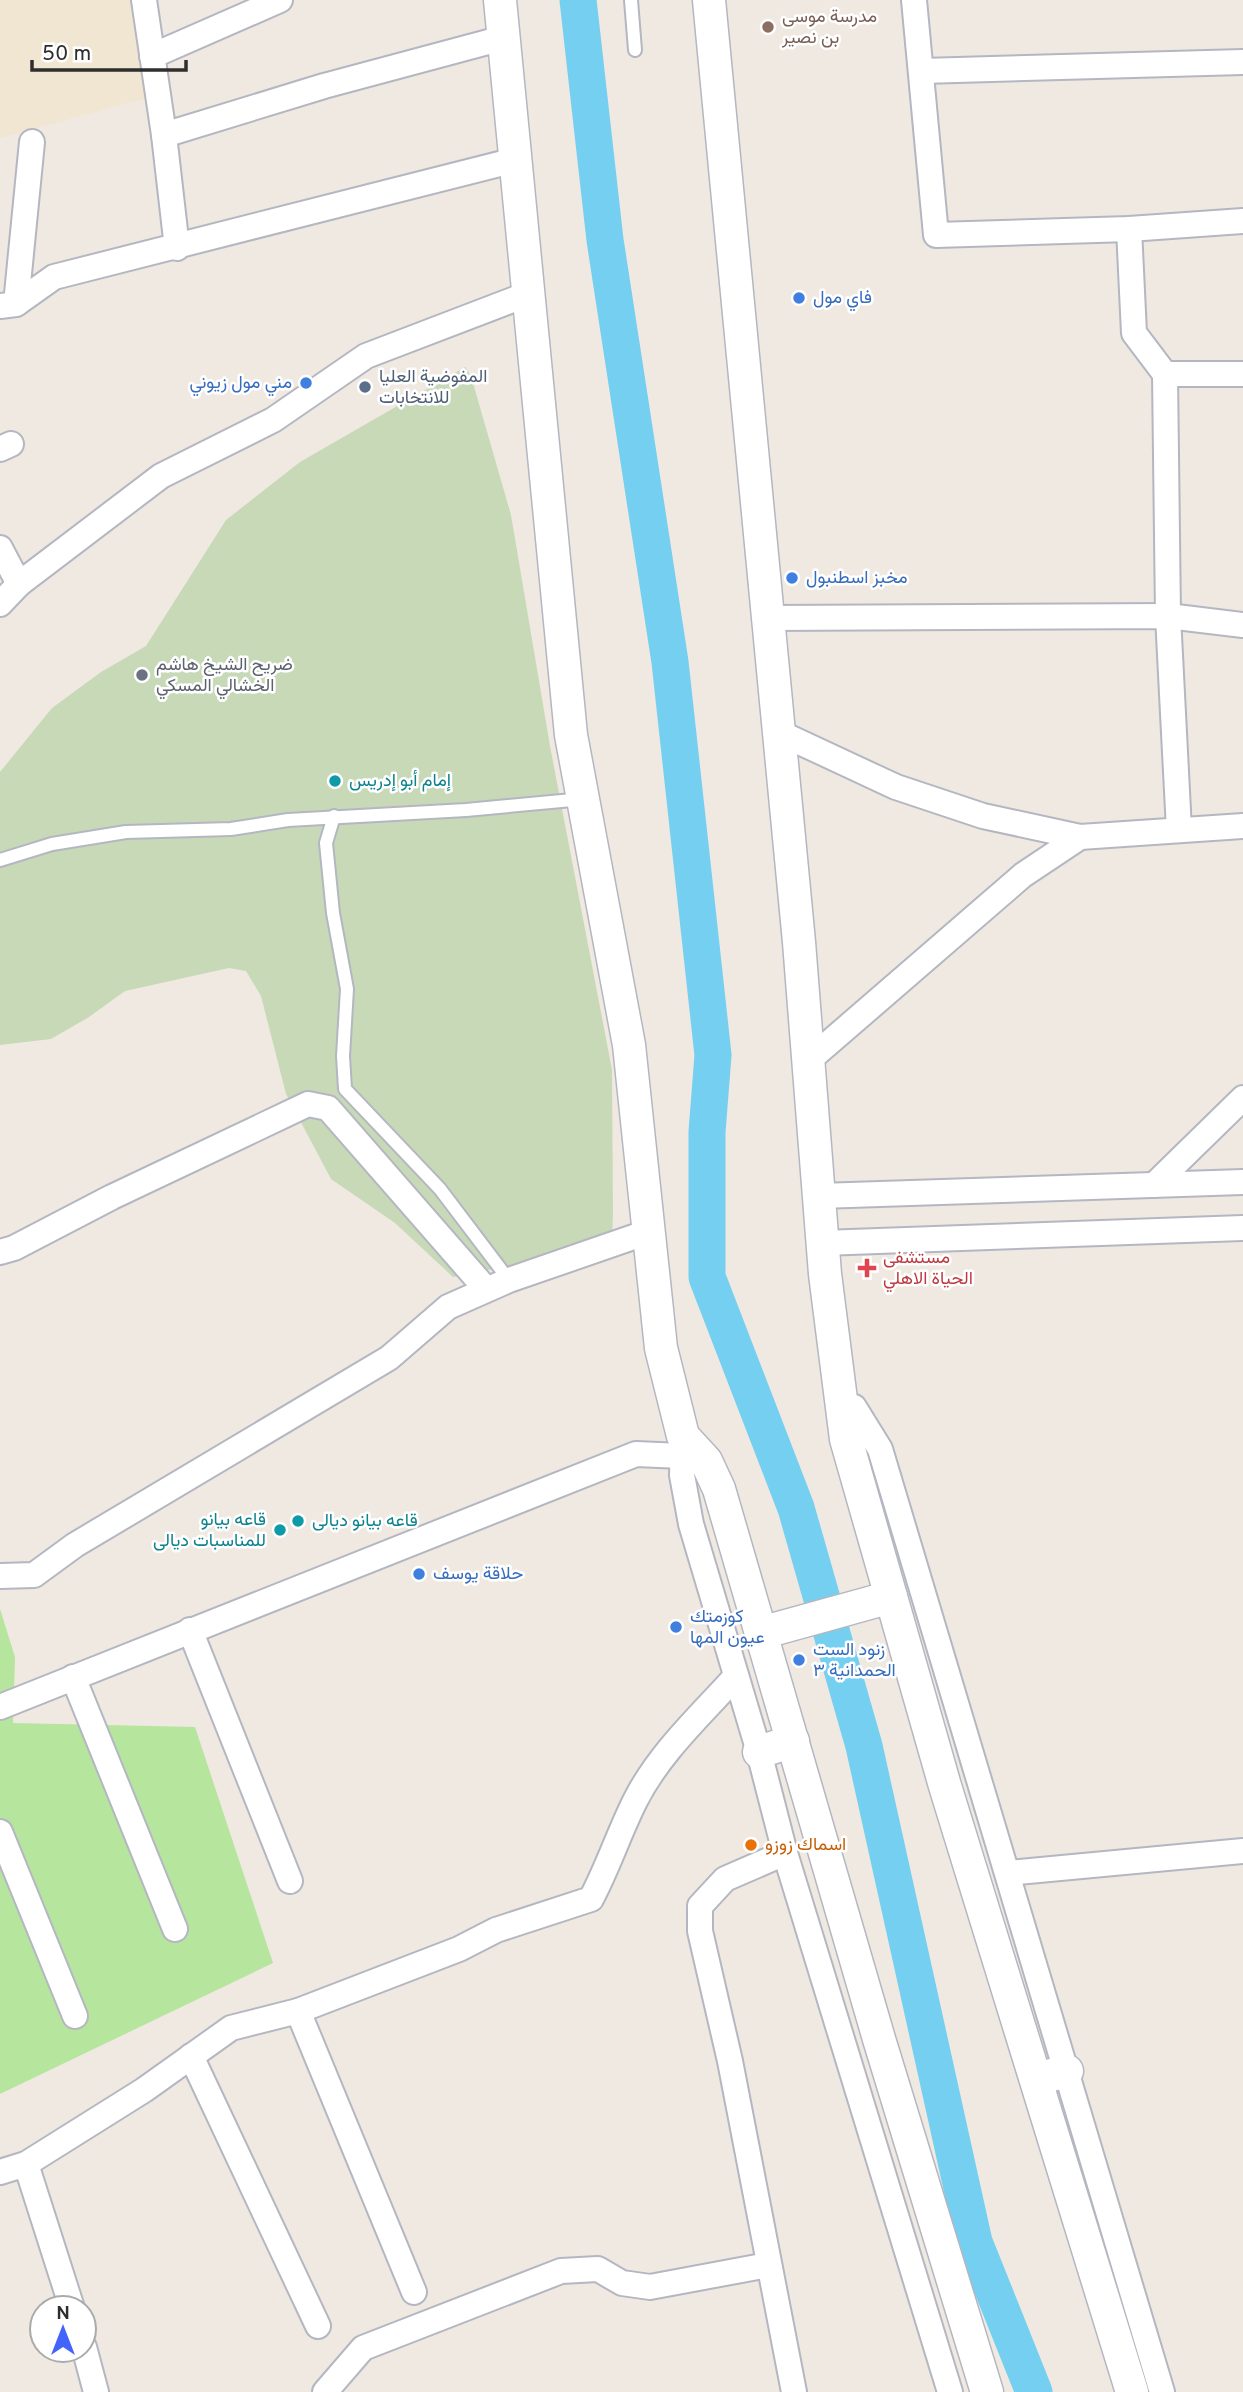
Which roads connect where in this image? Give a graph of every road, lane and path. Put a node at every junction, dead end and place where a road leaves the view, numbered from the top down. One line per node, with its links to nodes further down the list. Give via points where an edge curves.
1 (144, 0): 9 (street)
2 (279, 0): 9 (street)
3 (500, 0): 7 (street)
4 (631, 0): 8 (lane)
5 (709, 0): 26 (street)
6 (914, 0): 11 (street)
7 (503, 38): 12 (street); 14 (street)
8 (635, 50)
9 (152, 56): 12 (street)
10 (1243, 62): 11 (street)
11 (922, 71): 16 (street, via 936,235)
12 (164, 135): 17 (street)
13 (32, 142): 19 (street)
14 (515, 160): 17 (street); 18 (street)
15 (1243, 221): 16 (street)
16 (1129, 229): 20 (street, via 1134,333)
17 (177, 248): 19 (street, via 54,277)
18 (527, 294): 23 (street, via 366,356 273,420 161,476); 29 (street, via 571,735)
19 (8, 305)
20 (1165, 374): 21 (street); 25 (street)
21 (1243, 374)
22 (0, 548): 23 (street)
23 (19, 584): 24 (street)
24 (0, 604)
25 (1168, 616): 26 (street); 27 (street); 32 (street)
26 (770, 618): 28 (street)
27 (1243, 625)
28 (780, 733): 33 (street, via 896,787 983,816); 35 (street)
29 (583, 799): 30 (lane); 41 (street, via 629,1045)
30 (334, 816): 34 (lane, via 231,828 126,832 52,844); 44 (lane, via 326,843 347,989 345,1089 440,1189)
31 (1243, 826): 32 (street)
32 (1179, 830): 33 (street)
33 (1080, 837): 35 (street, via 1023,874)
34 (0, 860)
35 (808, 1061): 39 (street)
36 (1243, 1098): 38 (street)
37 (1243, 1182): 38 (street)
38 (1154, 1185): 39 (street)
39 (819, 1196): 42 (street)
40 (1243, 1228): 42 (street)
41 (648, 1231): 44 (street); 47 (street, via 661,1348)
42 (822, 1242): 46 (street)
43 (0, 1251): 45 (street, via 308,1104 328,1108)
44 (509, 1280): 45 (street)
45 (486, 1289): 48 (street, via 448,1307 389,1358 75,1545 34,1575)
46 (840, 1404): 49 (street); 60 (street, via 854,1407 880,1449)
47 (683, 1446): 50 (street, via 636,1454); 51 (street, via 706,1461 716,1481); 52 (street, via 688,1512)
48 (0, 1576)
49 (891, 1597): 51 (street); 67 (street)
50 (190, 1630): 53 (street); 61 (street)
51 (761, 1633): 55 (street)
52 (736, 1676): 56 (street); 63 (street, via 662,1758 635,1801 591,1899 496,1930 459,1949)
53 (74, 1677): 54 (street); 62 (street)
54 (0, 1707)
55 (793, 1741): 56 (street); 79 (street)
56 (759, 1752): 58 (street)
57 (0, 1832): 64 (street)
58 (785, 1853): 70 (street, via 725,1880 700,1906 700,1931); 78 (street)
59 (1241, 1858): 60 (street)
60 (1008, 1873): 66 (street)
61 (290, 1881)
62 (175, 1929)
63 (298, 2011): 65 (street, via 231,2028); 71 (street)
64 (75, 2016)
65 (191, 2056): 68 (street); 73 (street)
66 (1067, 2071): 67 (street); 81 (street)
67 (1036, 2079): 80 (street)
68 (26, 2164): 69 (street); 72 (street)
69 (0, 2172)
70 (768, 2265): 76 (street, via 650,2287 622,2283 598,2269 561,2271 363,2348); 77 (street)
71 (414, 2292)
72 (68, 2294)
73 (318, 2326)
74 (89, 2364): 75 (street)
75 (96, 2392)
76 (325, 2392)
77 (794, 2392)
78 (950, 2392)
79 (987, 2392)
80 (1132, 2392)
81 (1163, 2392)

